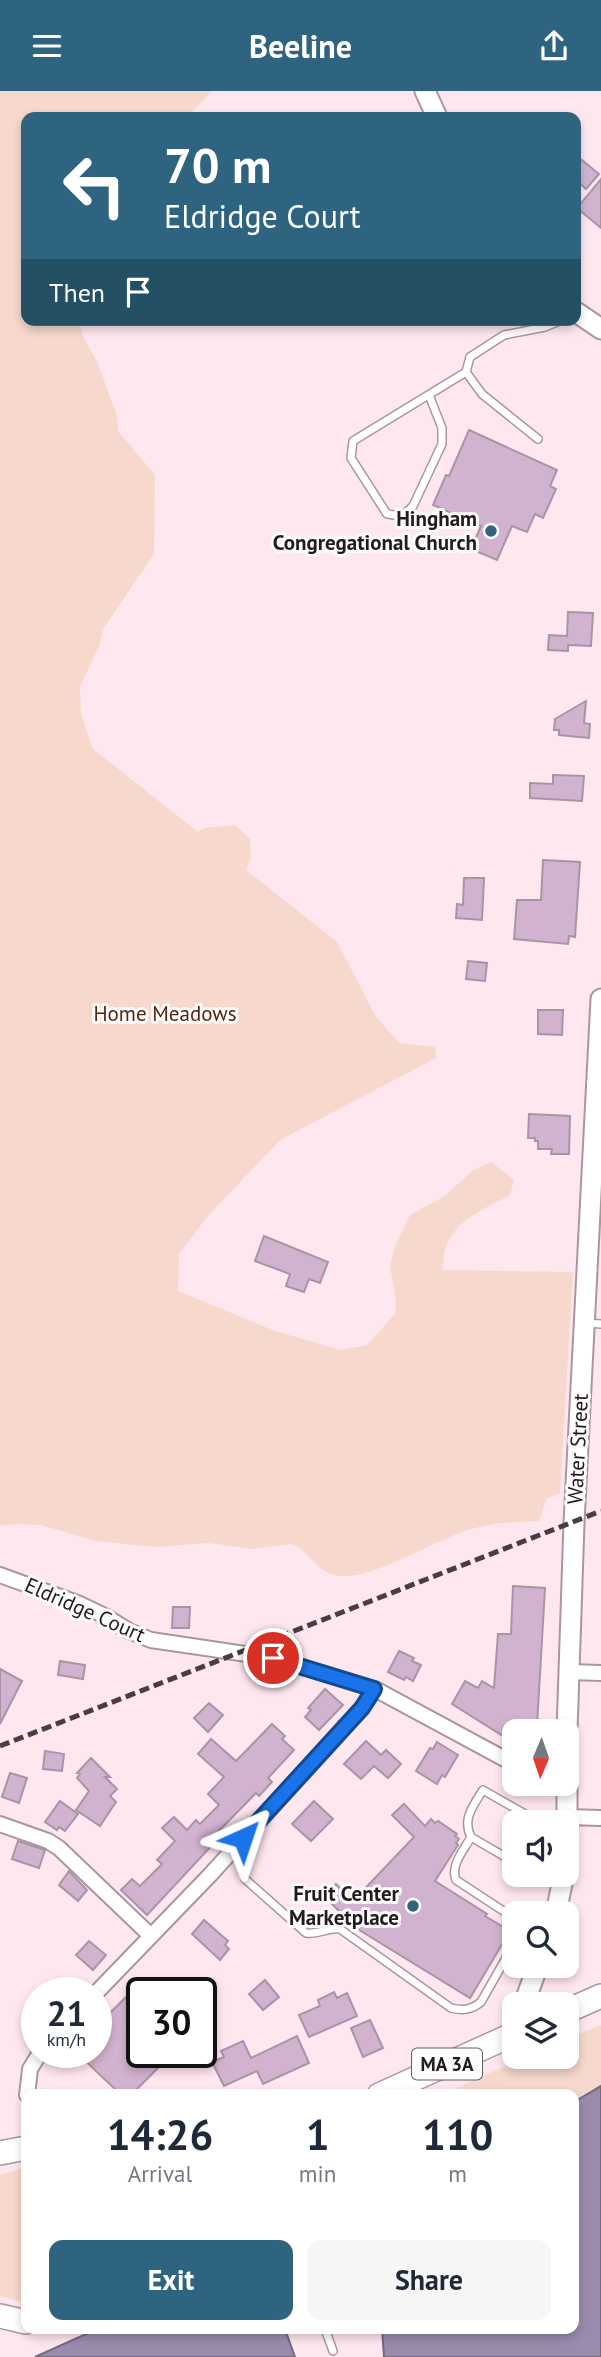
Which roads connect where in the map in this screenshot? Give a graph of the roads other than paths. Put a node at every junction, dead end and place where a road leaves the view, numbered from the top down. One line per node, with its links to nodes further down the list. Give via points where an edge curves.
1 (425, 91): 2 (main road)
2 (435, 112)
3 (581, 319): 5 (main road)
4 (547, 326): 6 (lane, via 504,335 470,357)
5 (601, 329)
6 (466, 372): 7 (lane); 8 (lane, via 482,394)
7 (429, 395): 7 (lane, via 353,442 351,458 387,514 402,516 414,506 442,444 442,428)
8 (538, 439)
9 (601, 999): 10 (main road, Water Street)
10 (593, 1324): 12 (main road, Water Street)
11 (0, 1575): 14 (street, Eldridge Court, via 99,1612 151,1640 273,1658)
12 (569, 1672): 13 (street); 15 (main road, Water Street)
13 (601, 1673)
14 (374, 1689): 16 (street, Eldridge Court); 25 (street, via 362,1708)
15 (567, 1719)
16 (502, 1757)
17 (517, 1810): 21 (lane, via 483,1790 467,1818)
18 (601, 1818): 19 (street)
19 (579, 1819)
20 (0, 1824): 25 (street, via 54,1844)
21 (471, 1837): 22 (lane); 24 (lane, via 455,1865 456,1880)
22 (502, 1855)
23 (245, 1879): 26 (lane, via 306,1933 340,1929 458,2010 481,2002)
24 (502, 1909)
25 (151, 1937): 27 (street)
26 (502, 1965)
27 (112, 1977)
28 (601, 1996): 29 (main road)
29 (579, 2006)
30 (502, 2039): 33 (main road, MA 3A)
31 (31, 2068): 32 (street)
32 (28, 2089)
33 (392, 2089)
34 (21, 2149): 35 (main road)
35 (0, 2153)
36 (0, 2316): 37 (main road)
37 (21, 2321)
38 (327, 2334): 39 (lane)
39 (333, 2351)

